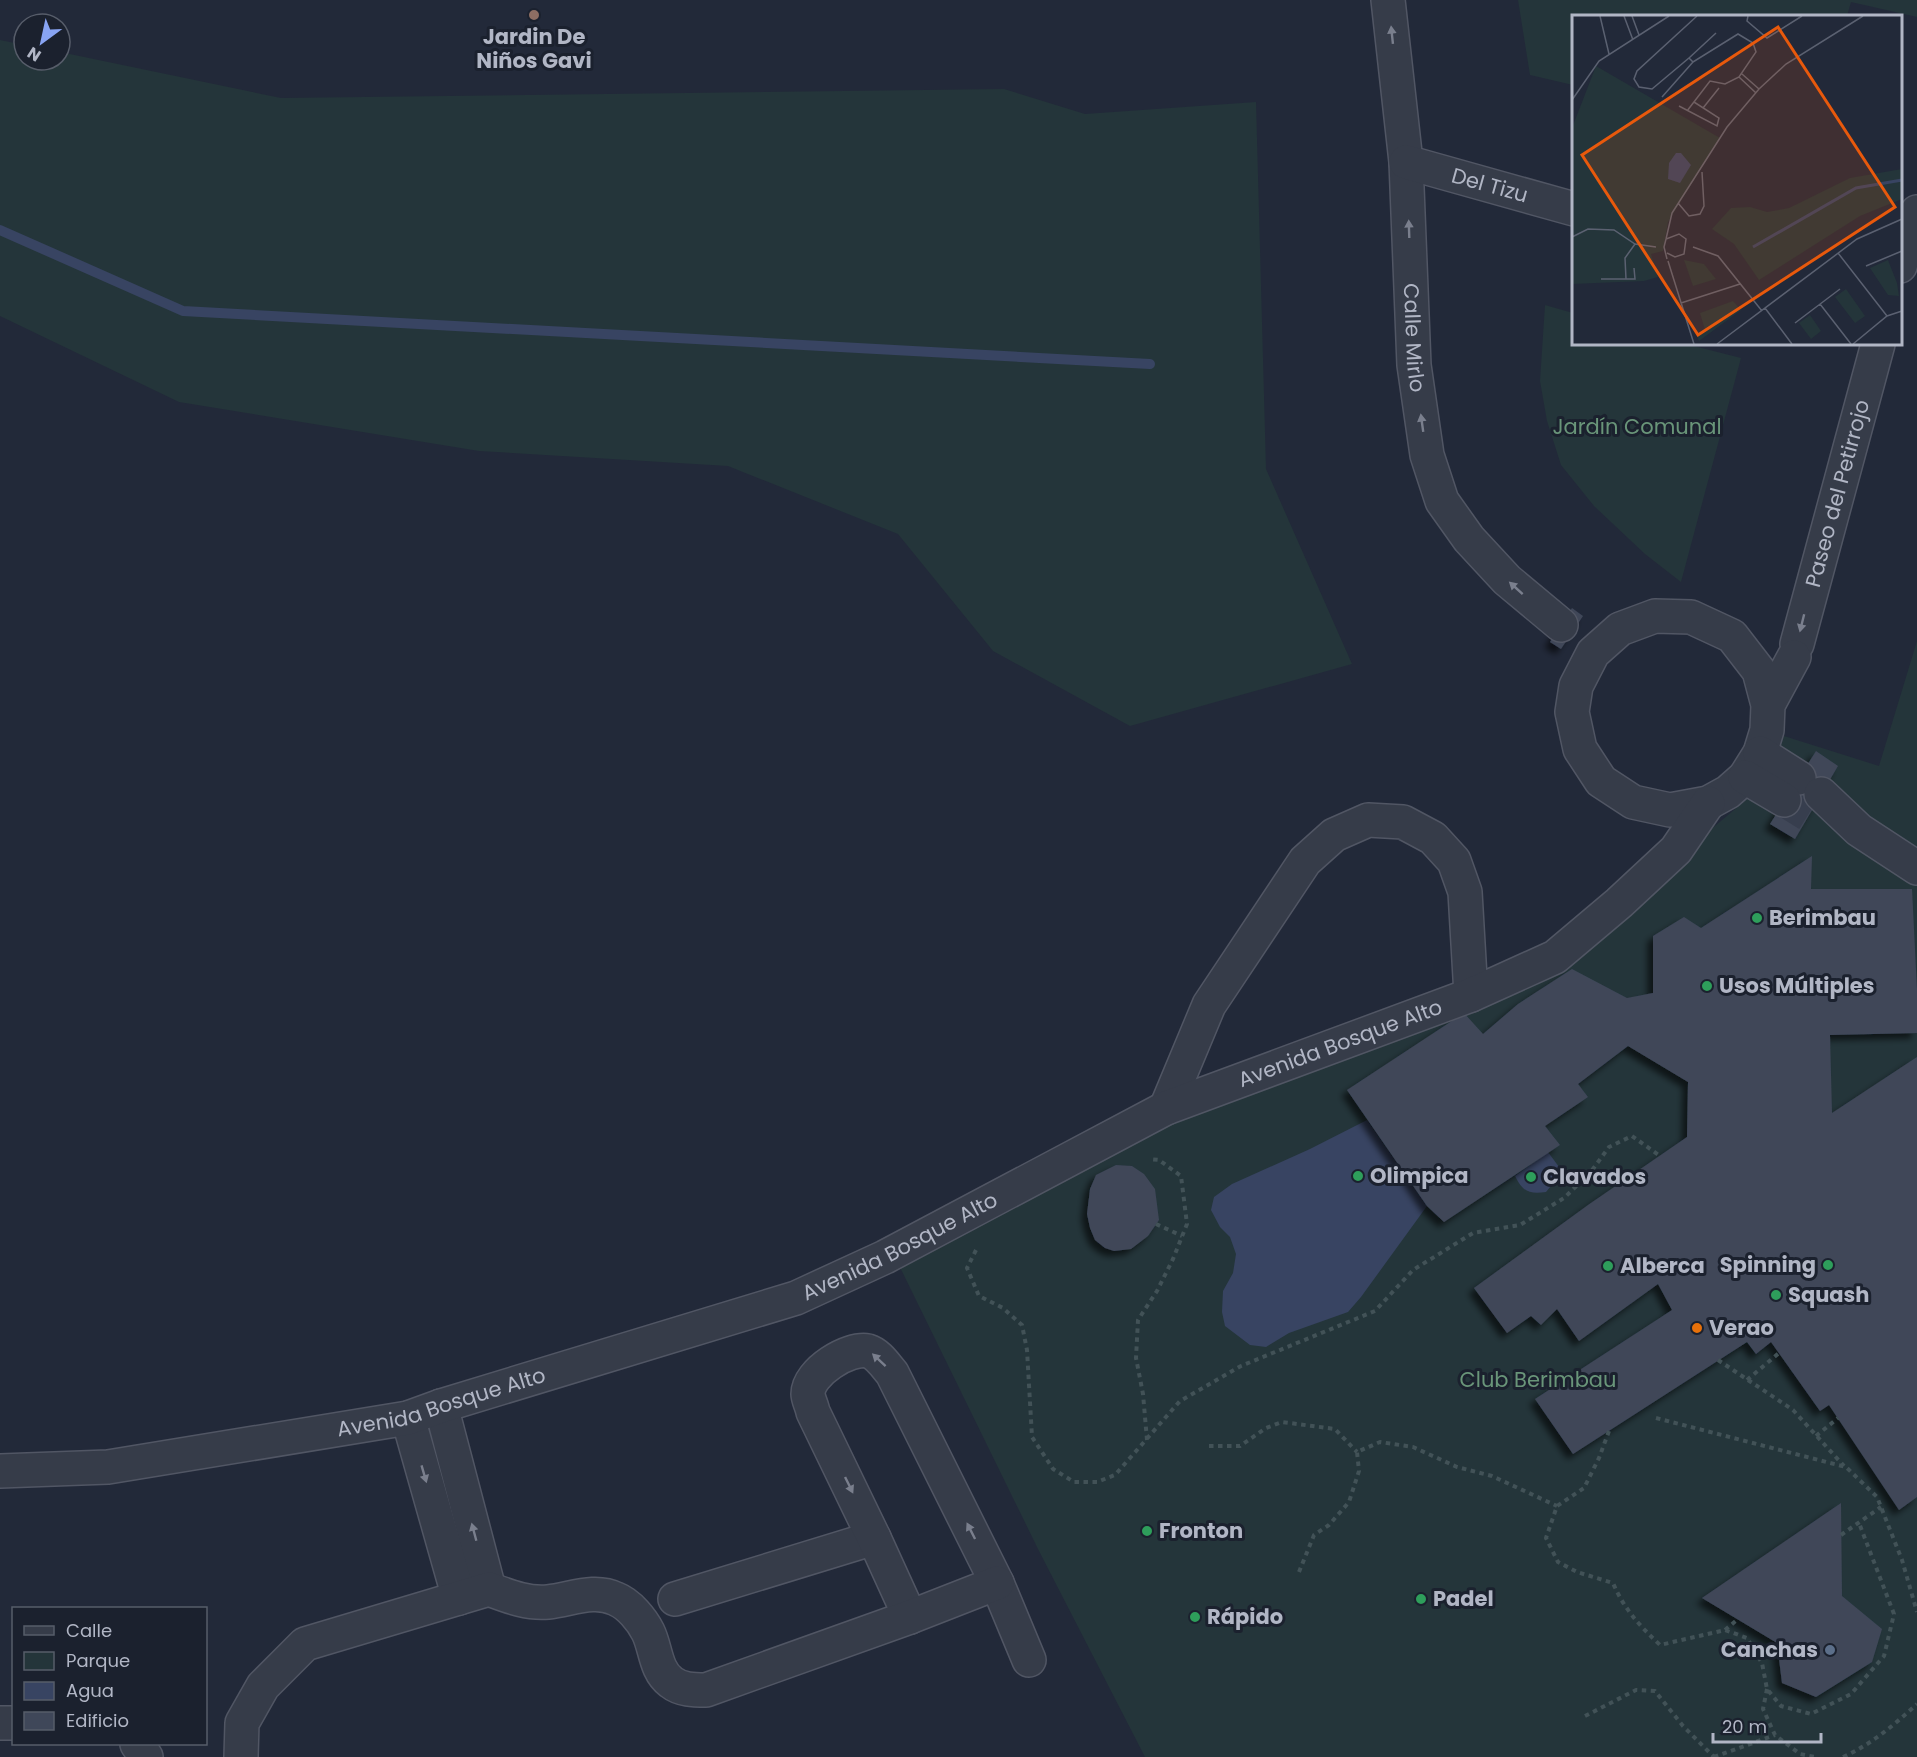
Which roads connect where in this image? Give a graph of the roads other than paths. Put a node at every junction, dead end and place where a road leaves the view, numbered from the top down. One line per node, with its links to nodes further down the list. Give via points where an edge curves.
1 (1388, 0): 2 (street, Calle Mirlo, one-way to 1)
2 (1406, 162): 3 (street, Del Tizu); 7 (street, Calle Mirlo, one-way to 2, via 1507,580 1469,539 1442,501 1426,455 1414,365)
3 (1572, 208)
4 (1917, 212): 5 (street)
5 (1902, 260)
6 (1878, 345): 8 (street, Paseo del Petirrojo, one-way to 8, via 1795,650)
7 (1575, 637): 8 (street, via 1620,629 1655,616 1691,617 1732,636 1759,670); 10 (street, via 1572,712 1580,749 1601,781 1633,802 1670,810)
8 (1768, 705): 9 (street, via 1767,730)
9 (1752, 765): 10 (street, via 1728,792); 11 (street)
10 (1708, 803): 12 (street, Avenida Bosque Alto, via 1676,850 1555,957)
11 (1917, 868)
12 (1471, 995): 13 (street, Avenida Bosque Alto); 13 (street, via 1465,892 1454,861 1433,838 1403,822 1368,820 1334,835 1305,861 1209,1005)
13 (1166, 1108): 14 (street, Avenida Bosque Alto, via 885,1257 796,1298)
14 (441, 1406): 15 (street, Avenida Bosque Alto); 19 (street, one-way to 14)
15 (408, 1418): 16 (street, Avenida Bosque Alto, via 108,1467); 19 (street, one-way to 19)
16 (0, 1471)
17 (874, 1538): 18 (street, one-way to 17, via 892,1373 870,1352 856,1350 821,1369 807,1394); 20 (street); 21 (street)
18 (997, 1583): 21 (street); 22 (street)
19 (474, 1593): 21 (street, via 546,1602 595,1594 616,1599 633,1611 648,1632 659,1665 670,1682 686,1690 706,1690); 23 (street, via 305,1644 263,1686 242,1723)
20 (675, 1599)
21 (910, 1617)
22 (1029, 1660)
23 (241, 1757)

